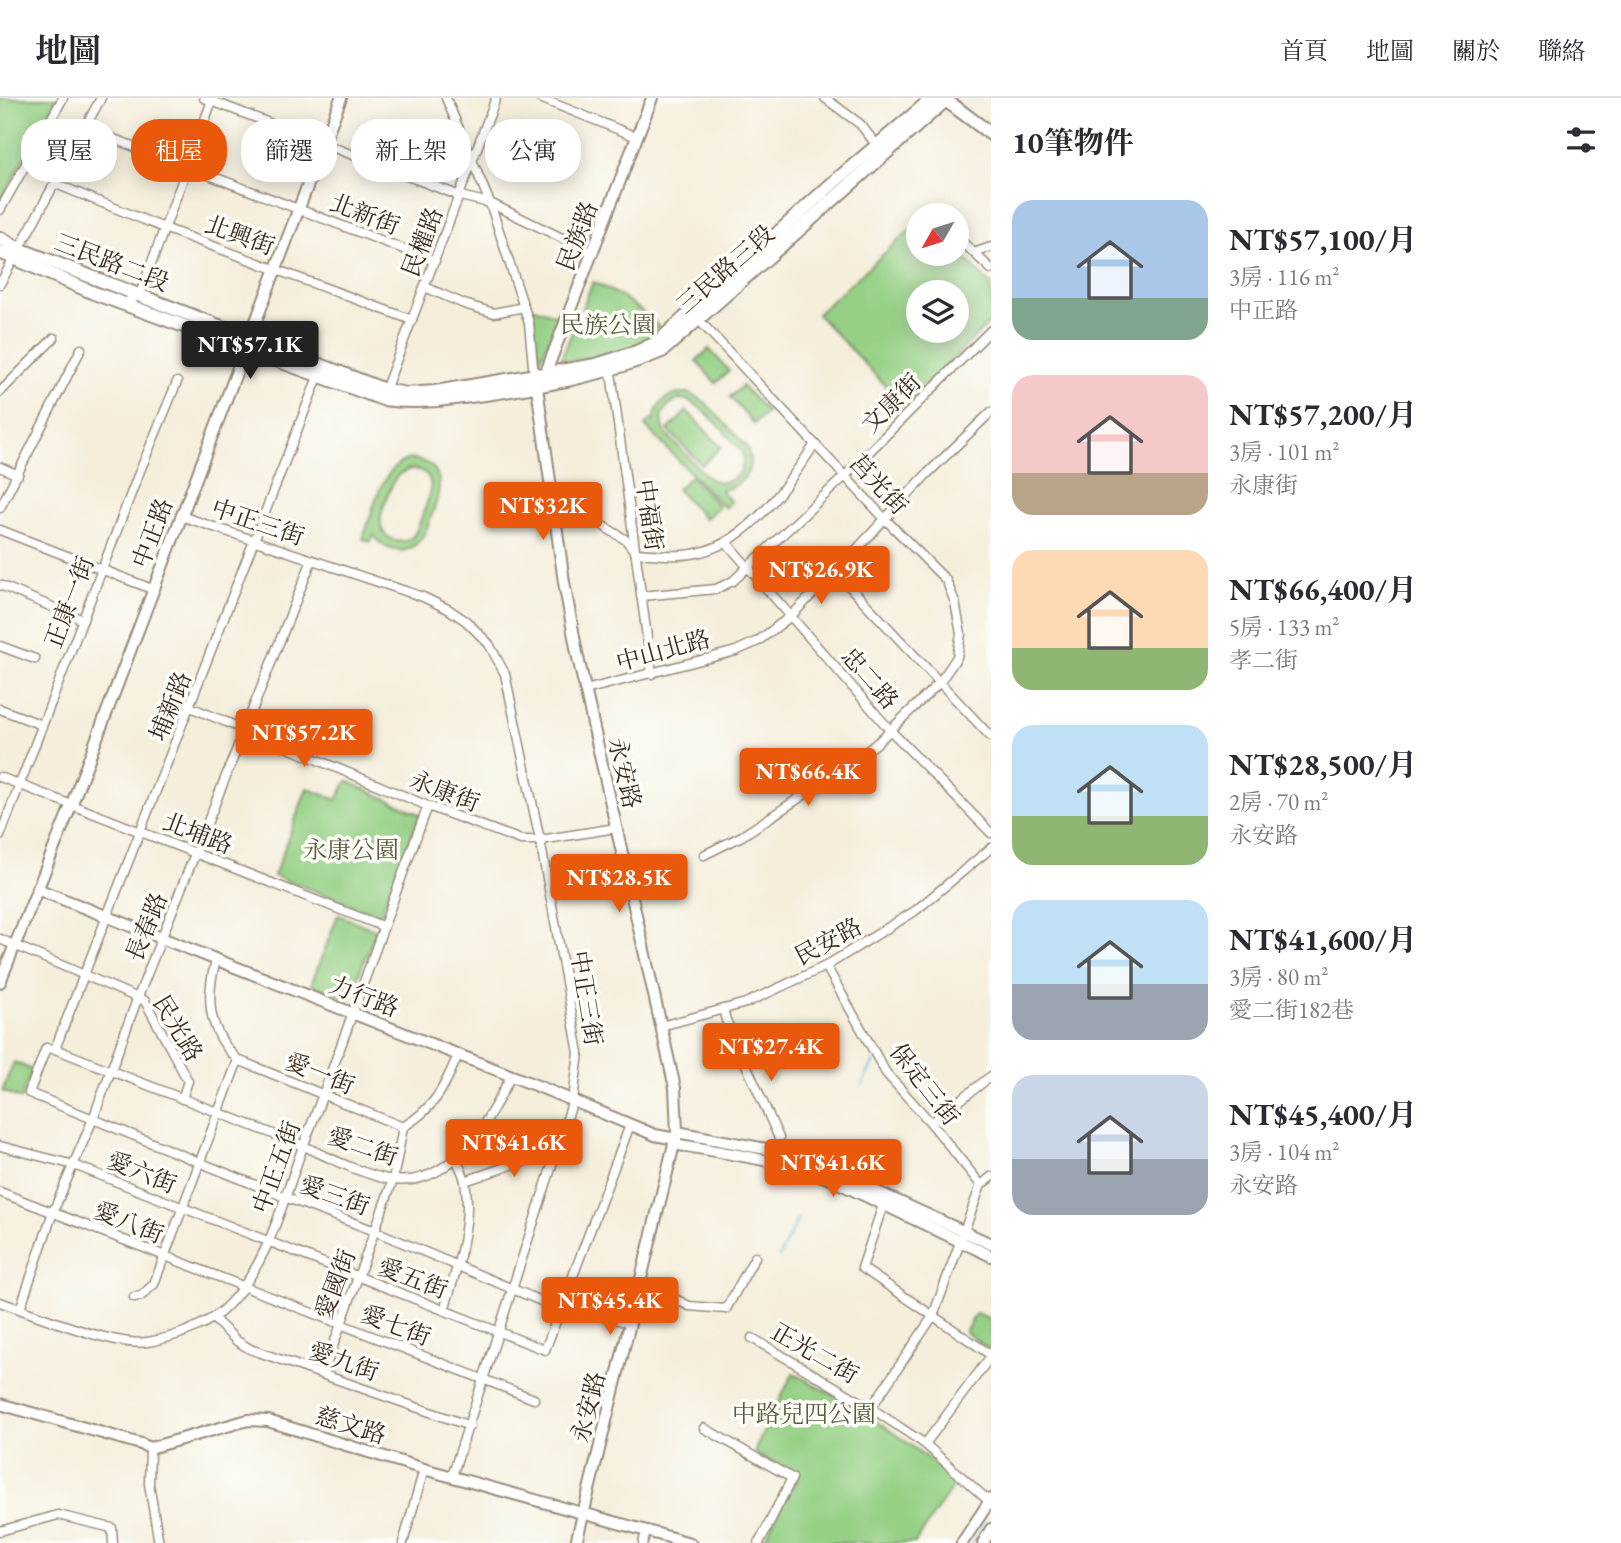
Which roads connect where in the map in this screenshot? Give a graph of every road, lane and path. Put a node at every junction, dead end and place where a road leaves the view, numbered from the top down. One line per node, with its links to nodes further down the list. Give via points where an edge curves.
1 (63, 98): 30 (street)
2 (102, 98): 12 (street)
3 (341, 98): 15 (street, 中正路)
4 (446, 98): 16 (street, 永安路)
5 (496, 98): 21 (street, 民權路)
6 (540, 98): 18 (street)
7 (652, 98): 18 (street, 民族路)
8 (825, 98): 20 (street, via 860,124)
9 (933, 98): 20 (main road, 三民路三段)
10 (210, 99): 13 (street); 14 (street)
11 (946, 99): 17 (main road); 20 (main road, 三民路三段)
12 (90, 119)
13 (203, 119)
14 (259, 119)
15 (333, 119)
16 (454, 119)
17 (991, 134)
18 (637, 137): 36 (street, 民族路)
19 (337, 150): 27 (street)
20 (881, 150): 48 (main road, 三民路三段)
21 (471, 163): 28 (street, 永安路)
22 (227, 181): 29 (street, 北新街)
23 (182, 182): 31 (street)
24 (309, 182): 29 (street, 中正路)
25 (465, 182): 27 (street, 民權路)
26 (56, 184): 31 (street, 北興街); 38 (street)
27 (460, 196): 28 (street); 40 (street, 民權路)
28 (490, 203): 36 (street); 47 (street, 永安路)
29 (298, 209): 40 (street, 北新街); 41 (street, 中正路)
30 (0, 210)
31 (164, 228): 41 (street, 北興街); 45 (street)
32 (0, 238): 38 (main road, 三民路二段)
33 (991, 247): 37 (street)
34 (970, 249): 37 (street)
35 (0, 252): 38 (main road, 三民路二段)
36 (593, 253): 56 (street, 民族路)
37 (975, 253): 39 (street)
38 (16, 254): 43 (street); 45 (main road, 三民路二段); 46 (main road, 三民路二段)
39 (987, 258): 42 (street)
40 (435, 261): 44 (street, 民權路)
41 (275, 268): 49 (street, 北興街); 52 (street, 中正路)
42 (991, 269)
43 (0, 284)
44 (425, 287): 47 (street, via 494,313); 49 (street, 民權路)
45 (140, 294): 46 (street); 52 (main road, 三民路二段)
46 (124, 304): 52 (main road, 三民路二段)
47 (524, 307): 56 (street, 永安路)
48 (695, 316): 54 (main road, 三民路三段, via 662,351); 61 (street, 莒光街)
49 (412, 320): 59 (street, 民權路)
50 (991, 330): 64 (street, 文康街)
51 (54, 338): 58 (street)
52 (248, 343): 55 (main road, 三民路三段); 59 (main road, 三民路三段); 66 (street, 中正路)
53 (81, 349): 63 (street)
54 (610, 366): 56 (main road, 三民路三段); 72 (street, 中福街)
55 (318, 377): 59 (main road, 三民路三段); 70 (street, 埔新路)
56 (539, 378): 59 (main road, 三民路三段); 86 (street, 永安路, via 564,582)
57 (177, 382): 75 (street, 正康一街)
58 (0, 392)
59 (384, 395)
60 (991, 412): 67 (street, 中山北路)
61 (815, 444): 64 (street, 莒光街); 71 (street, via 771,506)
62 (0, 467): 63 (street)
63 (18, 475): 65 (street)
64 (845, 476): 67 (street, 莒光街); 74 (street, 文康街)
65 (0, 508)
66 (181, 516): 70 (street, 中正三街); 78 (street, 中正路)
67 (886, 519): 76 (street, 中山北路); 85 (street, 莒光街, via 946,580 955,602 960,648)
68 (606, 527): 72 (street)
69 (0, 530): 75 (street)
70 (255, 541): 73 (street, 中正三街); 87 (street, 埔新路)
71 (726, 542): 72 (street, via 698,553); 74 (street, 忠二路)
72 (636, 553): 79 (street, 中福街)
73 (312, 560): 90 (street, 長春路); 101 (street, 中正三街, via 436,603 466,621 489,644 505,674)
74 (749, 568): 79 (street, 文康街, via 716,589); 80 (street, 忠二路)
75 (102, 570): 78 (street); 81 (street, 正康一街)
76 (835, 571): 80 (street, 中山北路); 85 (street)
77 (0, 585): 81 (street)
78 (152, 589): 95 (street, 中正路)
79 (641, 596): 84 (street, 中福街)
80 (791, 616): 84 (street, 中山北路, via 736,651); 91 (street, 忠二路)
81 (83, 620): 89 (street, 正康一街)
82 (0, 646): 83 (street)
83 (35, 659)
84 (652, 674): 86 (street, 中山北路)
85 (940, 682): 91 (street, 莒光街); 92 (street)
86 (585, 690): 97 (street, 永安路)
87 (190, 708): 90 (street, 永康街); 98 (street, 埔新路)
88 (0, 709): 89 (street)
89 (42, 725): 94 (street, 正康一街)
90 (245, 729): 96 (street, 永康街); 103 (street, 長春路)
91 (890, 730): 99 (street, 忠二路); 104 (street, 莒光街, via 849,765 742,836)
92 (991, 737)
93 (0, 777): 94 (street, 北埔路)
94 (20, 785): 95 (street, 北埔路); 100 (street, 正康一街)
95 (71, 806): 98 (street, 北埔路); 105 (street, 中正路)
96 (428, 806): 101 (street, 永康街, via 521,840); 107 (street, 中正五街)
97 (616, 828): 101 (street, 永康街); 118 (street, 永安路)
98 (140, 831): 103 (street, 北埔路); 106 (street, 埔新路)
99 (991, 833)
100 (0, 836)
101 (540, 840): 128 (street, 中正三街, via 579,1053)
102 (991, 848): 112 (street, 民安路, via 915,911)
103 (195, 855): 107 (street, 北埔路); 109 (street, 長春路)
104 (704, 855)
105 (37, 889): 106 (street, 力行路); 110 (street, 中正路)
106 (108, 918): 109 (street, 力行路); 113 (street, 埔新路)
107 (382, 926): 117 (street, 中正五街)
108 (0, 939): 110 (street, 民光路)
109 (163, 939): 111 (street, 力行路); 115 (street, 長春路)
110 (14, 944): 113 (street, 民光路); 114 (street, 中正路)
111 (216, 960): 117 (street, 力行路); 121 (street, via 211,1013 216,1030)
112 (826, 966): 116 (street, 民安路); 131 (street, 保定三街, via 887,1073)
113 (83, 976): 115 (street, 民光路); 119 (street, 埔新路)
114 (0, 982)
115 (138, 998): 122 (street, 長春路); 127 (street, 民光路, via 145,1001 188,1081)
116 (723, 1009): 118 (street, 民安路); 138 (street, via 779,1139)
117 (352, 1014): 120 (street, 力行路); 126 (street, 中正五街)
118 (661, 1026): 134 (street, 永安路, via 675,1088)
119 (55, 1049): 122 (street, 愛二街); 125 (street, 愛二街, via 46,1048)
120 (458, 1055): 123 (street, 力行路); 133 (street, via 440,1094 422,1115)
121 (238, 1060): 126 (street, 愛一街); 129 (street)
122 (111, 1072): 127 (street, 愛二街); 130 (street, 長春路)
123 (511, 1076): 128 (street, 力行路); 139 (street, 愛二街, via 474,1139)
124 (991, 1076): 131 (street)
125 (29, 1093): 130 (street, 愛三街)
126 (324, 1095): 133 (street, 愛一街); 136 (street, 中正五街)
127 (181, 1099): 129 (street, 愛二街)
128 (573, 1100): 132 (street, 力行路); 137 (street, 中正三街)
129 (218, 1114): 136 (street, 愛二街); 140 (street)
130 (93, 1119): 140 (street, 愛三街); 141 (street, 長春路)
131 (931, 1123): 145 (street, 保定三街)
132 (630, 1125): 134 (street, 力行路); 166 (street)
133 (403, 1127): 143 (street, 愛國街)
134 (676, 1138): 138 (street, 力行路); 160 (street, 永安路)
135 (0, 1146): 141 (street, 愛六街)
136 (304, 1146): 143 (street, 愛二街); 147 (street, 中正五街)
137 (555, 1154): 144 (street); 162 (street, 中正三街)
138 (777, 1156): 148 (street, 力行路)
139 (455, 1157): 143 (street, 愛二街, via 416,1180); 144 (street)
140 (201, 1161): 147 (street, 愛三街); 149 (street)
141 (74, 1166): 149 (street, 愛六街); 150 (street, 長春路)
142 (991, 1177): 145 (street)
143 (393, 1180): 151 (street, 愛國街)
144 (465, 1181): 158 (street, via 467,1211)
145 (981, 1185): 152 (street)
146 (0, 1192): 150 (street, 愛八街)
147 (285, 1197): 151 (street, 愛三街); 153 (street, 中正五街)
148 (885, 1201): 152 (street, 力行路); 168 (street, via 862,1268)
149 (184, 1209): 153 (street, 愛六街); 156 (street)
150 (53, 1212): 156 (street, 愛八街); 165 (street, 長春路)
151 (375, 1231): 158 (street, 愛三街); 159 (street, 愛國街)
152 (963, 1238): 154 (street, 力行路); 155 (street, 力行路); 168 (street)
153 (268, 1243): 159 (street, 愛五街); 161 (street, 中正五街)
154 (991, 1244)
155 (991, 1256)
156 (166, 1257): 161 (street, 愛八街); 163 (street, via 154,1284 142,1296)
157 (755, 1257): 160 (street, via 726,1309 689,1306)
158 (458, 1265): 162 (street, 愛三街); 167 (street)
159 (358, 1278): 167 (street, 愛五街); 171 (street, 愛國街)
160 (640, 1281): 170 (street, 永安路)
161 (243, 1287): 169 (street, 中正五街); 171 (street, 愛七街)
162 (514, 1288): 166 (street, 愛三街); 172 (street, 中正三街)
163 (134, 1297)
164 (0, 1302): 165 (street, 中正五街)
165 (20, 1309): 169 (street, 中正五街, via 92,1334 135,1343 147,1343)
166 (560, 1309): 170 (street, 愛三街); 172 (street, 愛五街, via 544,1350)
167 (444, 1310): 172 (street, 愛五街)
168 (933, 1316): 174 (street); 179 (street)
169 (213, 1318): 175 (street, 愛九街, via 250,1349)
170 (630, 1323): 187 (street, 永安路)
171 (340, 1324): 175 (street, 愛國街); 176 (street, 愛七街)
172 (500, 1332): 176 (street, 中正三街)
173 (752, 1338): 179 (street, 正光二街)
174 (991, 1356): 182 (street)
175 (323, 1374): 180 (street, 愛九街)
176 (484, 1380): 177 (street, 愛七街); 180 (street, 中正三街)
177 (534, 1399)
178 (0, 1404): 183 (street)
179 (871, 1408): 182 (street, 正光二街)
180 (470, 1426): 185 (street, 中正三街)
181 (704, 1429): 196 (street, via 792,1478)
182 (925, 1444): 186 (street, 正光二街)
183 (150, 1448): 184 (street, 慈文路, via 258,1419); 192 (street, via 149,1485)
184 (425, 1469): 185 (street, 慈文路); 193 (street)
185 (452, 1476): 187 (street, 慈文路)
186 (990, 1501): 197 (street)
187 (583, 1514): 190 (street, 慈文路); 194 (street, 永安路)
188 (991, 1529): 198 (street)
189 (0, 1531): 191 (street, via 58,1515 112,1528)
190 (645, 1537): 195 (street, 慈文路)
191 (113, 1543)
192 (159, 1543)
193 (404, 1543)
194 (576, 1543)
195 (690, 1543)
196 (759, 1543)
197 (962, 1543)
198 (983, 1543)

